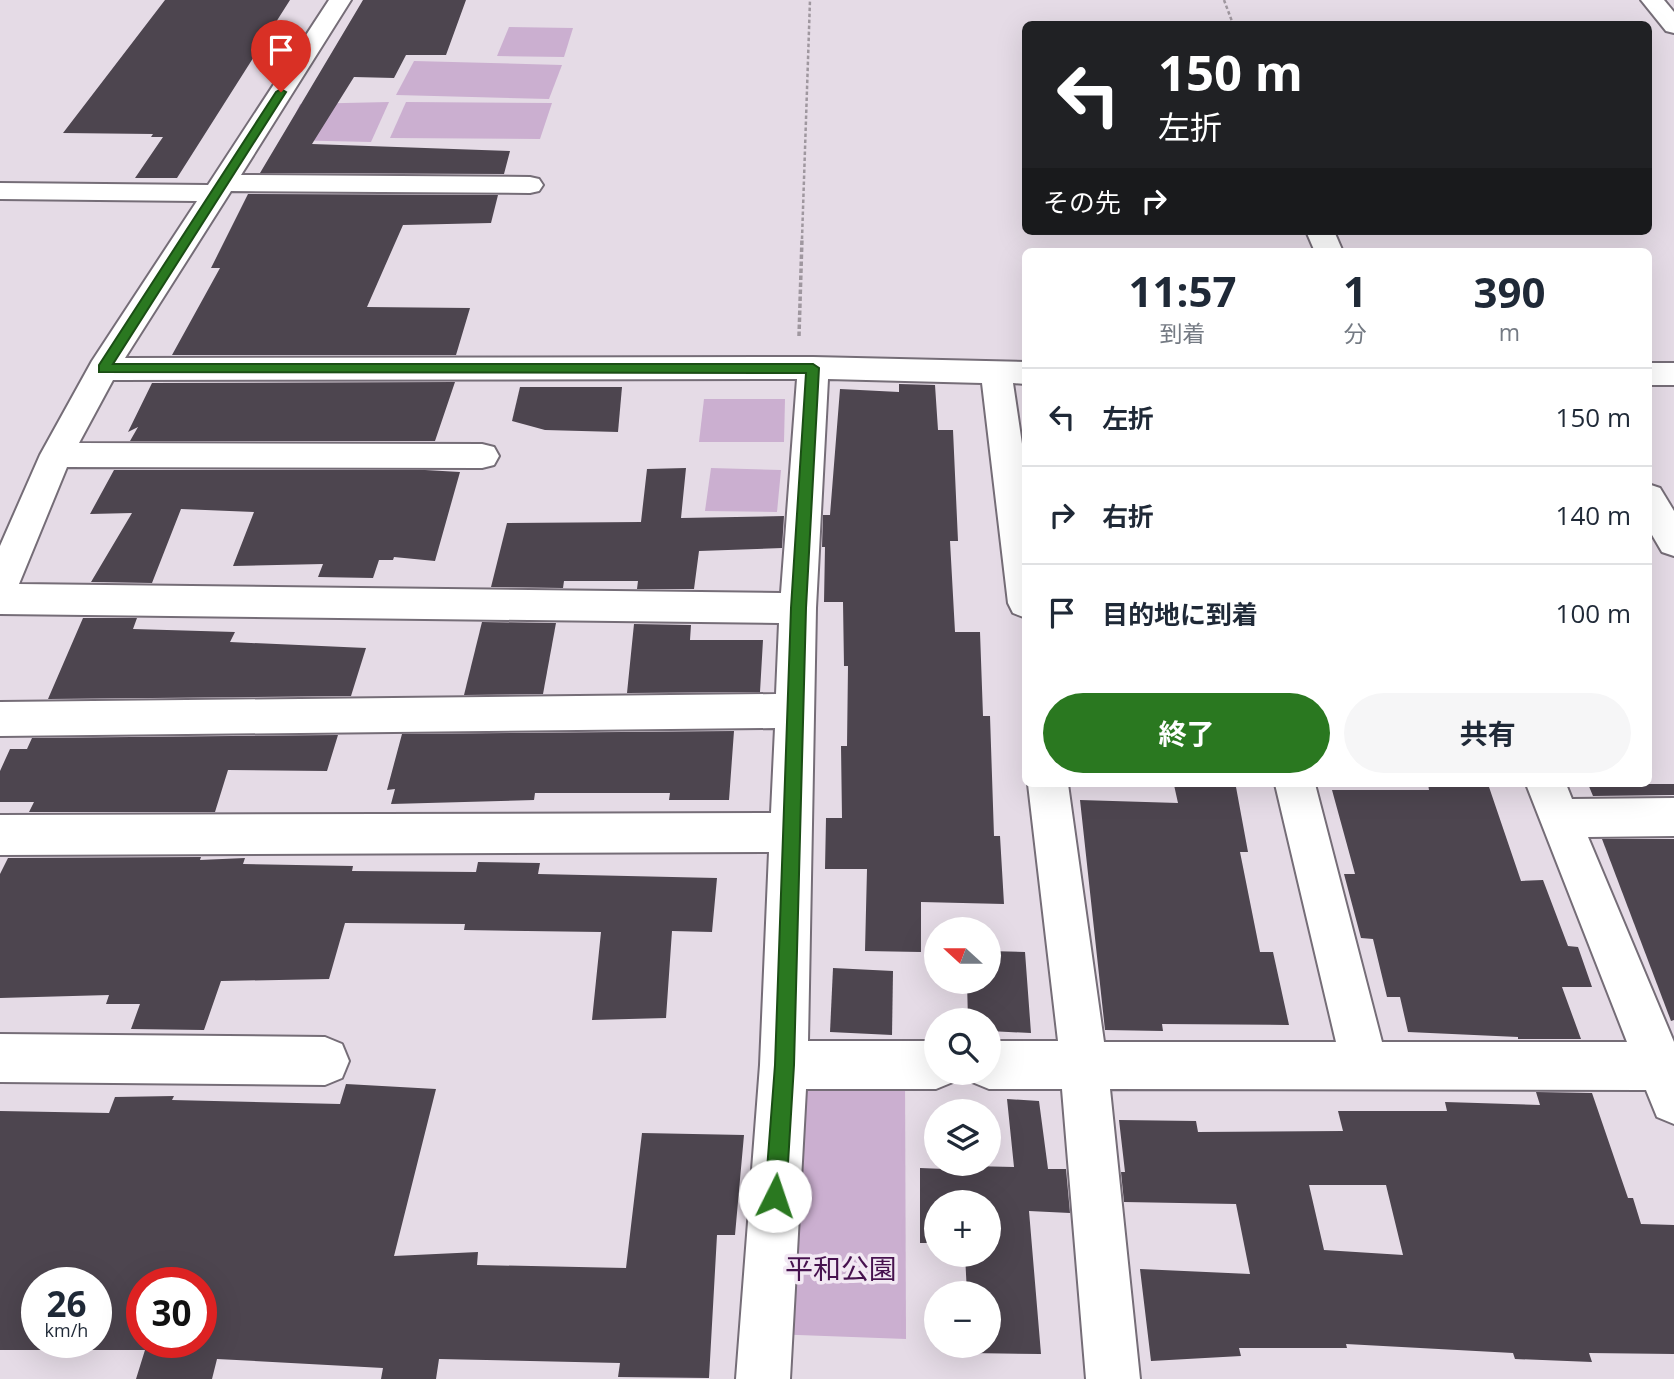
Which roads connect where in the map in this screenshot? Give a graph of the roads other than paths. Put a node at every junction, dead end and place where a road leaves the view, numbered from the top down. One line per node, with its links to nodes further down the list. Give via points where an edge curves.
1 (340, 0): 5 (street)
2 (1652, 0): 3 (street)
3 (1674, 26)
4 (530, 185): 5 (street)
5 (219, 188): 6 (street); 8 (street)
6 (0, 191)
7 (805, 368): 8 (street); 9 (street); 19 (street)
8 (103, 369): 12 (street)
9 (1011, 372): 15 (street)
10 (1652, 374): 11 (street)
11 (1674, 374)
12 (56, 456): 13 (street); 17 (street)
13 (482, 456)
14 (1652, 503): 16 (street)
15 (1022, 541)
16 (1674, 542)
17 (0, 587)
18 (0, 599): 19 (street)
19 (798, 608): 20 (street)
20 (795, 711): 21 (street); 26 (street)
21 (0, 719)
22 (1048, 787): 33 (street)
23 (1297, 787): 34 (street)
24 (1553, 801): 25 (street); 35 (street)
25 (1674, 817)
26 (791, 832): 27 (street); 30 (street)
27 (0, 835)
28 (0, 1058): 29 (street)
29 (325, 1061)
30 (784, 1065): 31 (street); 36 (street)
31 (924, 1065)
32 (1001, 1065): 33 (street)
33 (1084, 1065): 34 (street); 37 (street)
34 (1365, 1066): 35 (street)
35 (1669, 1077)
36 (763, 1379)
37 (1113, 1379)

